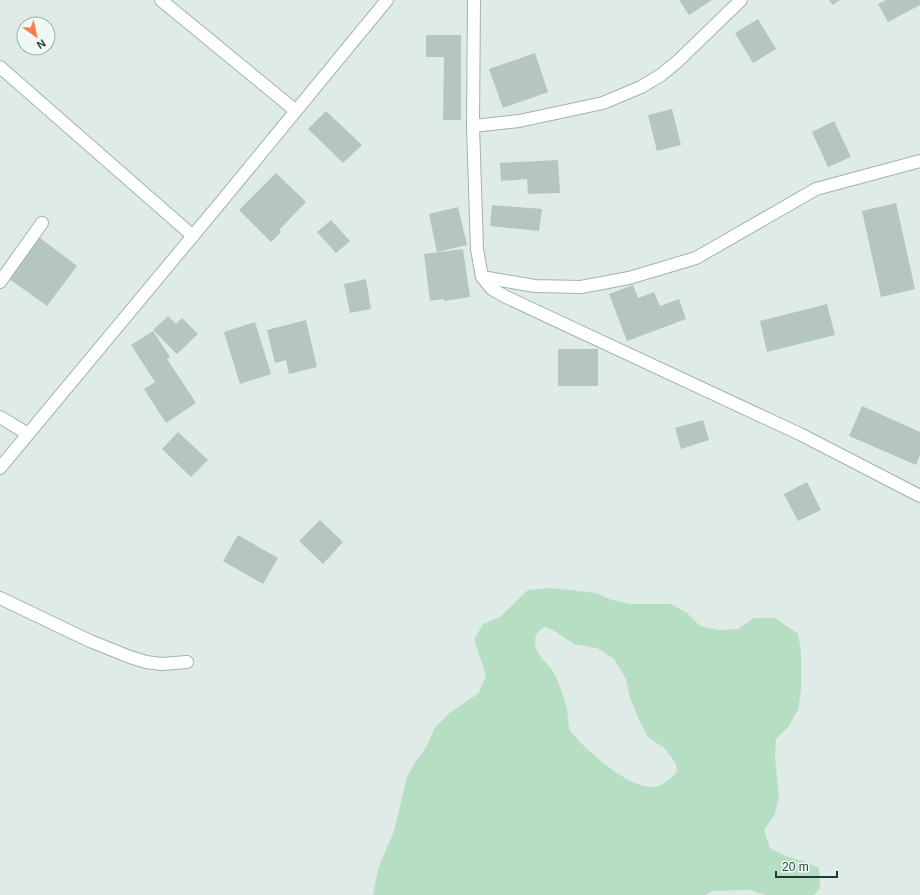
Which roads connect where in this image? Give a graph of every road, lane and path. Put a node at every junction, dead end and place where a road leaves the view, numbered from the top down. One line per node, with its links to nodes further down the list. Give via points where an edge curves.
1 (161, 0): 6 (street)
2 (474, 0): 7 (street)
3 (741, 0): 7 (street, via 672,66 641,87 603,104 519,121)
4 (386, 1): 6 (street)
5 (0, 67): 10 (street)
6 (296, 111): 10 (street)
7 (473, 126): 11 (street, via 477,249)
8 (920, 161): 11 (street, via 816,189 696,258 629,278 581,287 535,286)
9 (42, 223): 12 (street)
10 (193, 236): 14 (street)
11 (482, 276): 16 (street, via 492,289 506,297 802,435)
12 (0, 282)
13 (0, 417): 14 (street)
14 (28, 434): 15 (street)
15 (0, 468)
16 (920, 496)
17 (0, 598): 18 (street, via 130,657 162,664)
18 (187, 662)

